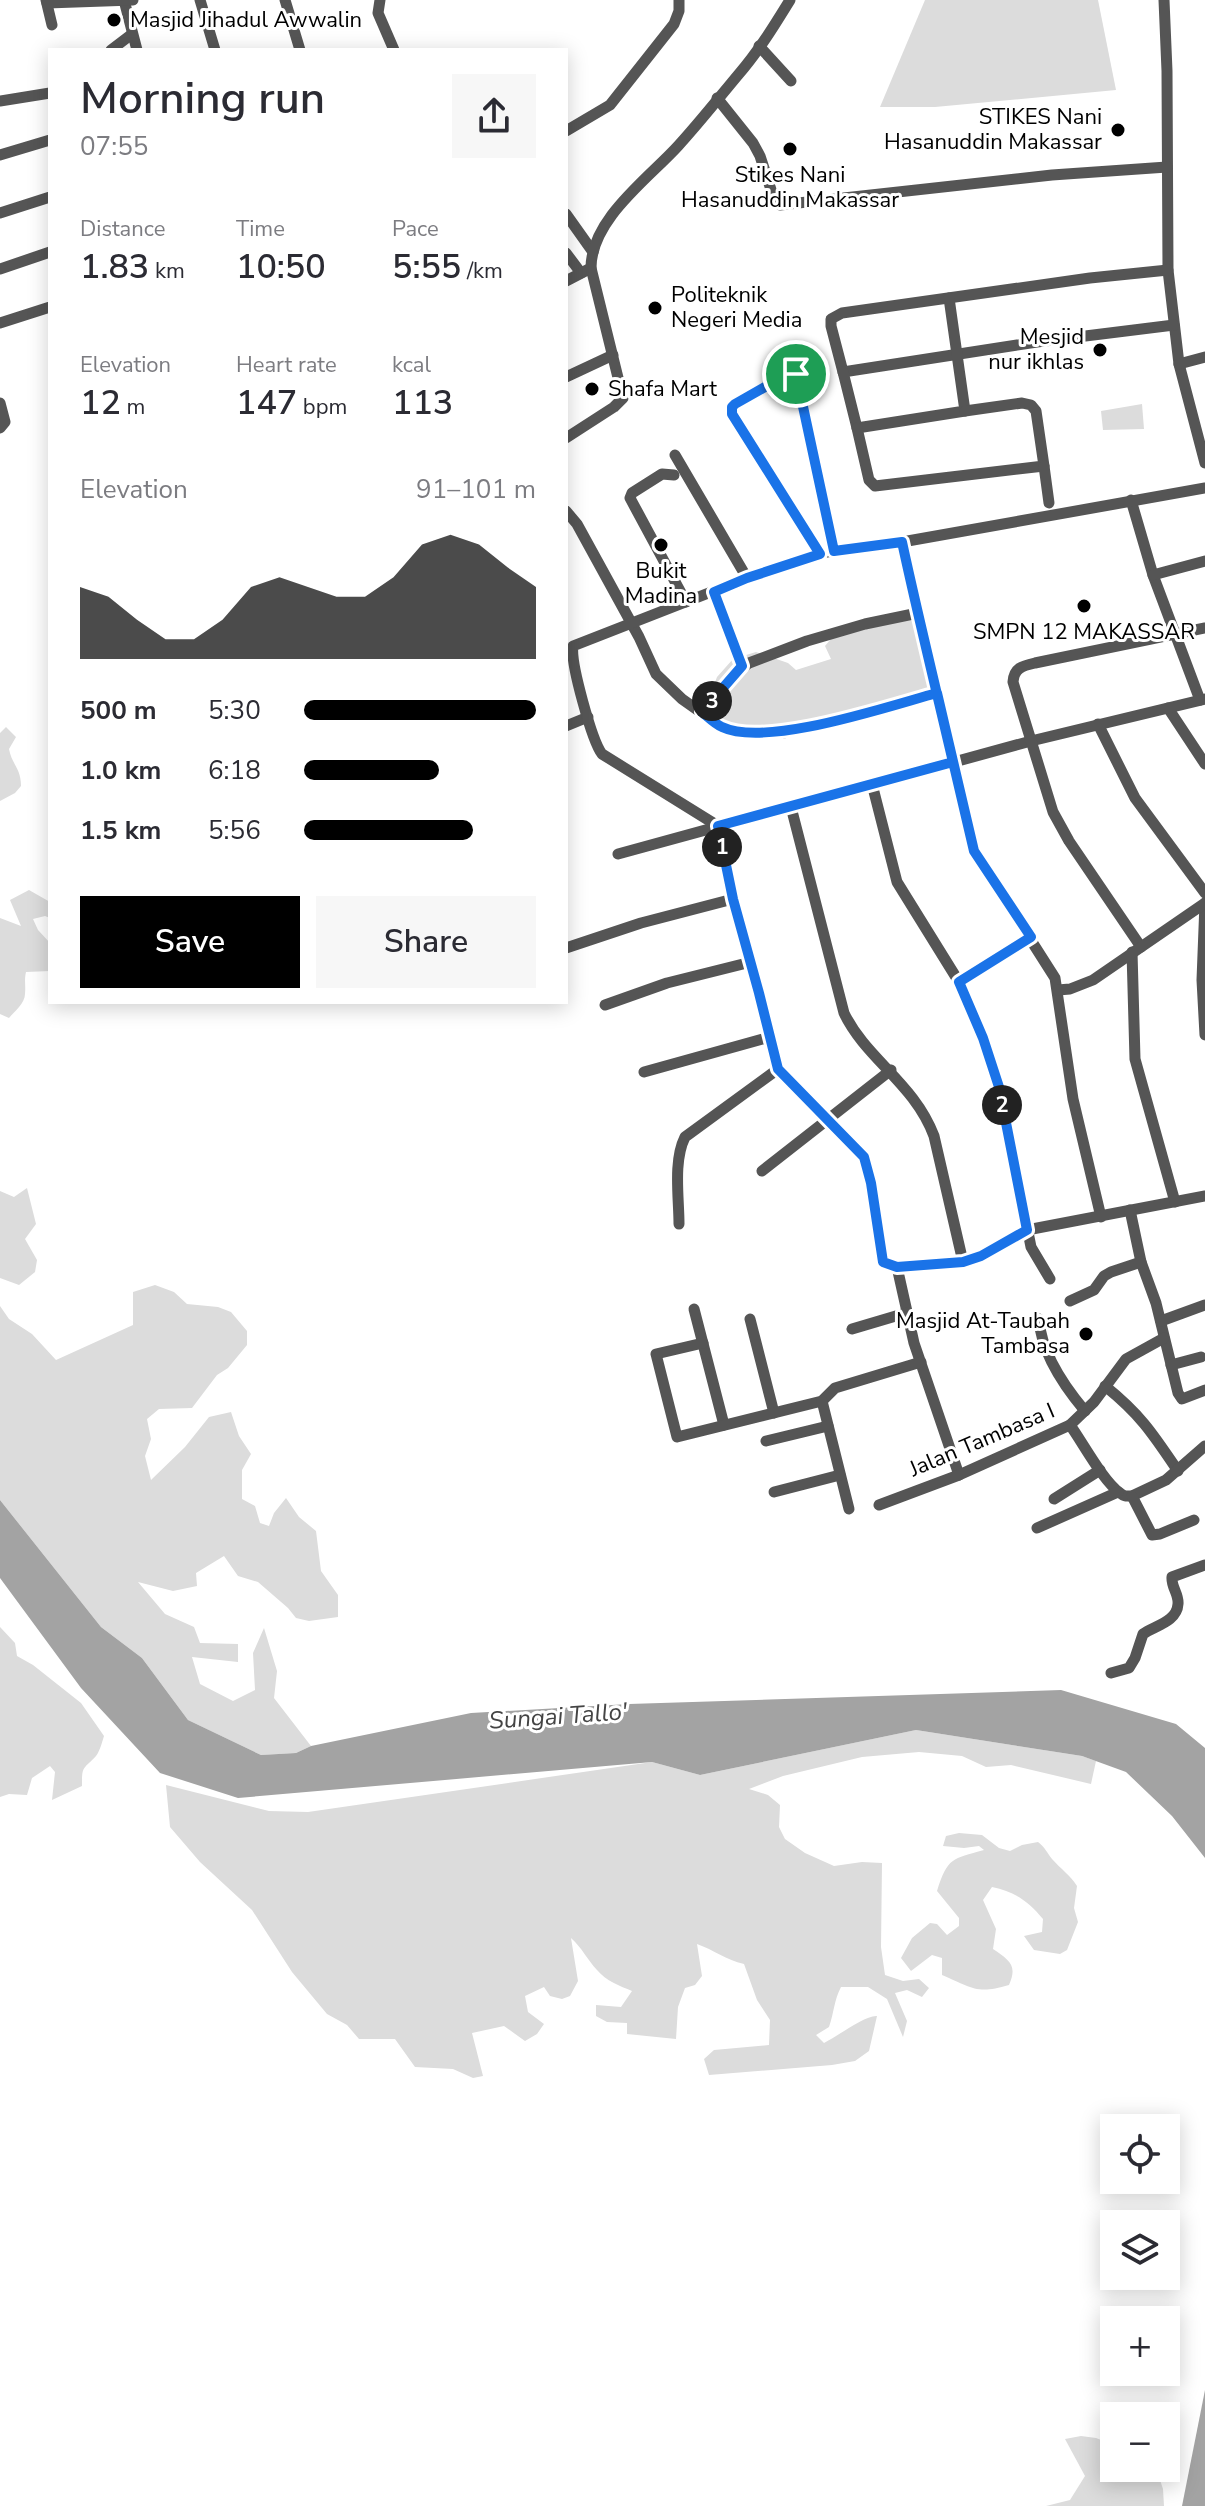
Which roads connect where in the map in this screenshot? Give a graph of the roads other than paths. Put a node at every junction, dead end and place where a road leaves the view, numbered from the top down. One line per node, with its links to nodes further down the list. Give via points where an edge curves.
1 (124, 0): 2 (street); 9 (street); 11 (street)
2 (133, 0)
3 (200, 0): 15 (street)
4 (285, 0): 16 (street)
5 (380, 0): 17 (street, via 378,13)
6 (679, 0): 22 (street, via 674,24 610,105)
7 (790, 0): 12 (street)
8 (1164, 0): 25 (street)
9 (46, 2): 10 (street)
10 (52, 25)
11 (132, 34): 13 (street); 14 (street)
12 (759, 46): 18 (street); 20 (street)
13 (114, 48)
14 (136, 48)
15 (214, 48)
16 (299, 48)
17 (393, 48)
18 (791, 81)
19 (48, 93): 21 (street)
20 (717, 98): 25 (street, via 753,143 775,202 786,205); 29 (street, via 617,209)
21 (0, 101)
22 (568, 130)
23 (48, 141): 24 (street)
24 (0, 155)
25 (1167, 167): 34 (street)
26 (48, 198): 27 (street)
27 (0, 213)
28 (568, 217): 29 (street)
29 (593, 252): 33 (street)
30 (48, 253): 32 (street)
31 (568, 255): 33 (street)
32 (0, 269)
33 (586, 270): 35 (street); 40 (street)
34 (1168, 270): 36 (street); 39 (street)
35 (568, 280)
36 (949, 298): 41 (street); 44 (street, via 836,315 831,326)
37 (48, 308): 38 (street)
38 (0, 323)
39 (1174, 325): 41 (street); 43 (street)
40 (613, 355): 45 (street); 50 (street, via 623,398)
41 (958, 355): 44 (street); 47 (street)
42 (1205, 357): 43 (street)
43 (1179, 364): 52 (street)
44 (843, 372): 49 (street)
45 (568, 376)
46 (0, 403): 48 (street, via 5,422)
47 (965, 411): 49 (street); 53 (street, via 1031,405)
48 (0, 428)
49 (857, 428): 53 (street, via 875,486)
50 (568, 437)
51 (675, 455): 64 (street)
52 (1205, 463)
53 (1044, 466): 57 (street)
54 (674, 475): 66 (street, via 662,474 630,496)
55 (1205, 488): 56 (street)
56 (1131, 500): 59 (street); 63 (street)
57 (1049, 503)
58 (568, 513): 68 (street)
59 (902, 542): 60 (street); 67 (street)
60 (834, 551): 61 (street); 61 (street, via 792,372 735,404 732,414)
61 (820, 554): 64 (street)
62 (1205, 561): 63 (street)
63 (1153, 575): 70 (street)
64 (747, 578): 65 (street)
65 (714, 592): 66 (street); 71 (street)
66 (686, 602): 68 (street)
67 (918, 613): 71 (street, via 807,641); 73 (street)
68 (630, 623): 72 (street, via 573,646); 76 (street, via 659,678)
69 (1205, 628): 70 (street)
70 (1174, 635): 74 (street); 80 (street, via 1020,667 1013,682)
71 (742, 666): 76 (street)
72 (571, 675): 77 (street)
73 (937, 693): 76 (street, via 784,733 723,728); 81 (street)
74 (1202, 700): 75 (street)
75 (1168, 708): 78 (street); 82 (street)
76 (702, 712)
77 (588, 717): 79 (street); 85 (street, via 602,754)
78 (1098, 724): 80 (street); 87 (street, via 1135,798)
79 (568, 725)
80 (1031, 741): 81 (street); 92 (street, via 1053,812)
81 (953, 762): 83 (street); 90 (street, via 974,851)
82 (1205, 764)
83 (872, 784): 84 (street); 94 (street, via 902,894)
84 (791, 807): 85 (street); 100 (street, via 844,1013 861,1040)
85 (718, 826): 86 (street); 88 (street)
86 (618, 854)
87 (1205, 893)
88 (733, 899): 91 (street); 93 (street)
89 (1205, 903): 92 (street); 97 (street)
90 (1031, 937): 94 (street); 95 (street)
91 (568, 947)
92 (1136, 950): 95 (street, via 1093,980); 105 (street, via 1135,1059)
93 (751, 962): 96 (street); 98 (street)
94 (959, 982): 109 (street, via 999,1087)
95 (1058, 990): 107 (street, via 1069,1075)
96 (605, 1005)
97 (1205, 1035)
98 (770, 1037): 99 (street); 101 (street)
99 (778, 1069): 102 (street); 108 (street, via 685,1137)
100 (891, 1070): 102 (street); 110 (street, via 921,1107 934,1136)
101 (644, 1072)
102 (828, 1119): 103 (street); 112 (street, via 864,1157 883,1262)
103 (762, 1171)
104 (1205, 1196): 105 (street)
105 (1175, 1202): 106 (street)
106 (1130, 1210): 107 (street); 111 (street)
107 (1101, 1217): 109 (street)
108 (679, 1224)
109 (1027, 1230): 110 (street); 113 (street)
110 (963, 1262): 112 (street)
111 (1141, 1262): 114 (street, via 1111,1272 1094,1290); 120 (street)
112 (894, 1266): 117 (street)
113 (1050, 1279)
114 (1070, 1301)
115 (1205, 1305): 120 (street)
116 (694, 1309): 123 (street)
117 (906, 1313): 121 (street); 125 (street)
118 (750, 1319): 131 (street)
119 (1039, 1319): 130 (street, via 1051,1361)
120 (1161, 1321): 122 (street)
121 (852, 1329)
122 (1164, 1338): 126 (street); 127 (street, Jalan Tambasa I, via 1126,1359)
123 (703, 1343): 132 (street); 132 (street, via 656,1354 677,1437)
124 (1201, 1357): 126 (street)
125 (921, 1362): 129 (street, via 835,1388); 140 (street)
126 (1171, 1365): 128 (street, via 1182,1399)
127 (1105, 1386): 130 (street, Jalan Tambasa I); 138 (street, via 1148,1426)
128 (1205, 1390)
129 (822, 1401): 131 (street); 134 (street)
130 (1085, 1411): 133 (street, Jalan Tambasa I)
131 (774, 1413): 132 (street)
132 (724, 1425)
133 (1070, 1425): 137 (street); 140 (street, Jalan Tambasa I)
134 (828, 1426): 135 (street); 139 (street)
135 (766, 1441)
136 (1205, 1446): 138 (street)
137 (1100, 1470): 142 (street); 144 (street)
138 (1178, 1471): 143 (street)
139 (840, 1475): 141 (street); 146 (street)
140 (959, 1475): 145 (street, Jalan Tambasa I)
141 (774, 1492)
142 (1118, 1492): 143 (street); 148 (street)
143 (1132, 1496): 147 (street, via 1152,1535)
144 (1054, 1499)
145 (879, 1505)
146 (849, 1509)
147 (1194, 1520)
148 (1037, 1528)
149 (1205, 1565): 150 (street, via 1176,1574 1171,1580 1177,1609 1143,1634 1129,1668)
150 (1111, 1673)

